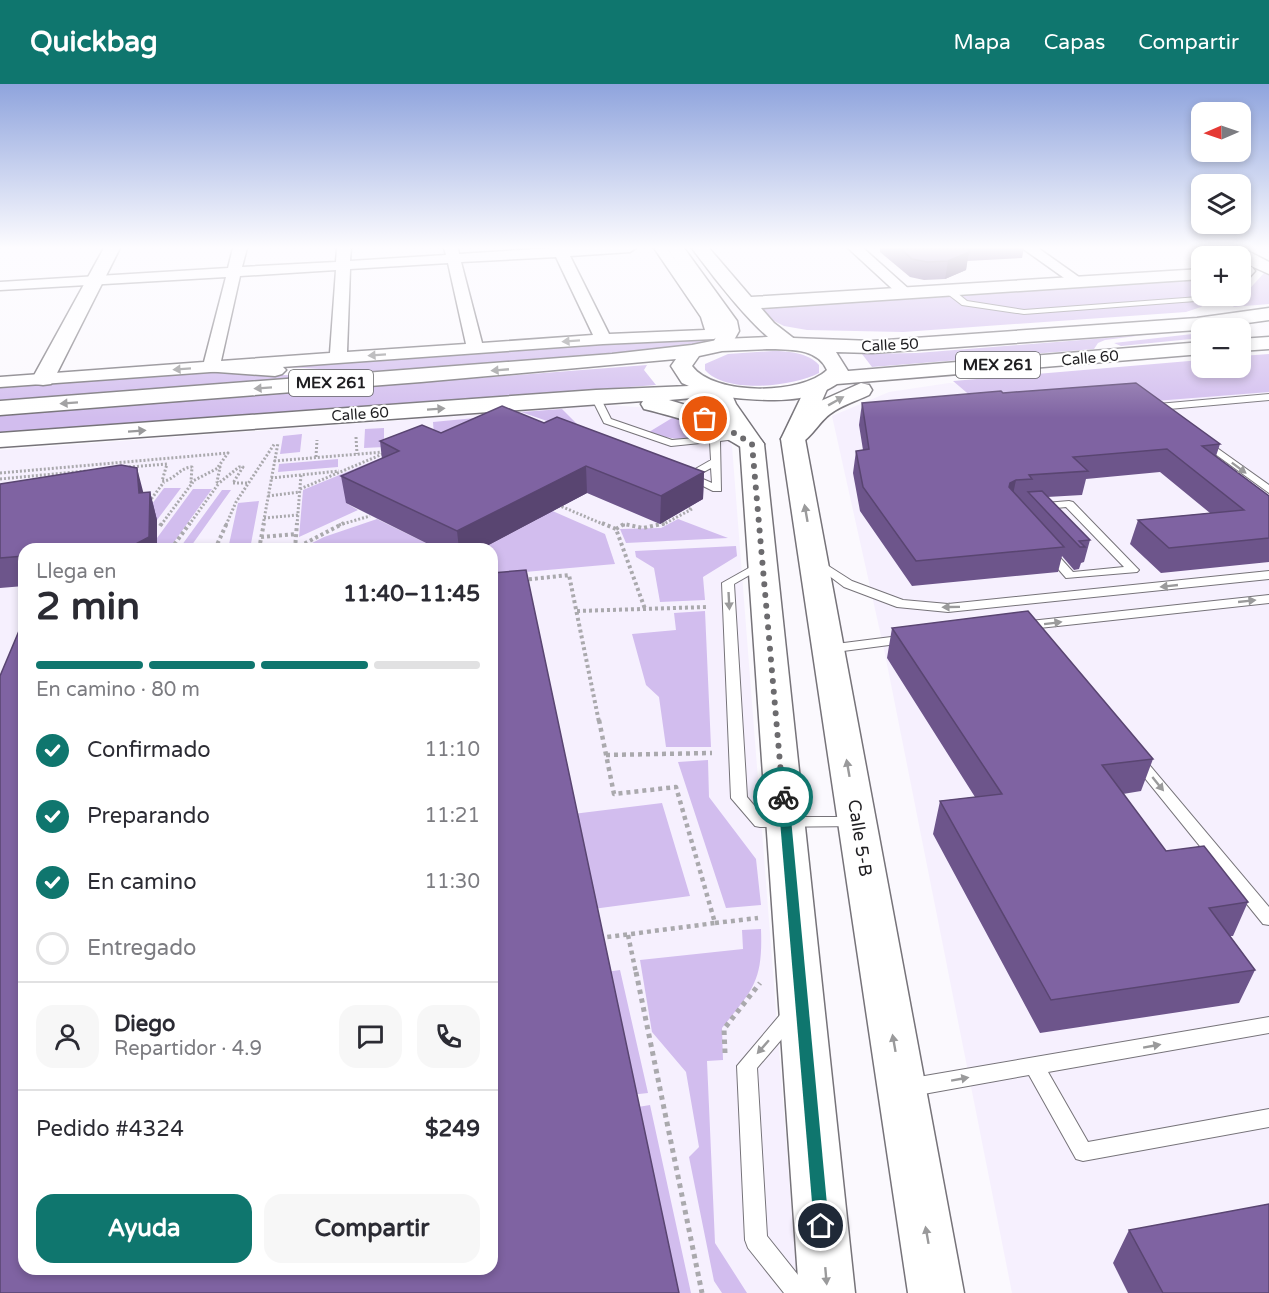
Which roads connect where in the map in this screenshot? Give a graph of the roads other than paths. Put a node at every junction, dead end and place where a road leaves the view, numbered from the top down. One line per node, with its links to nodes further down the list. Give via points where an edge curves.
1 (88, 304): 33 (street)
2 (93, 304): 32 (street)
3 (226, 304): 29 (street)
4 (341, 304): 28 (street)
5 (464, 304): 24 (street)
6 (586, 304): 18 (street)
7 (712, 304): 19 (street, via 727,321 729,331)
8 (746, 304): 16 (street)
9 (974, 304): 10 (lane, via 1024,312)
10 (1118, 304)
11 (1214, 306): 13 (street)
12 (1269, 314): 14 (street, MEX 261)
13 (1203, 318)
14 (1240, 318)
15 (1191, 324): 20 (street, Calle 50 / MEX 261)
16 (767, 327): 20 (street); 22 (street)
17 (1191, 328): 27 (street, via 1183,333 1104,342 1103,346)
18 (603, 339): 19 (street); 24 (street, one-way to 24)
19 (718, 339): 22 (street, Calle 50); 26 (street, Calle 50)
20 (968, 340): 22 (street, Calle 50 / MEX 261, via 872,347)
21 (1269, 343): 23 (street)
22 (794, 344): 35 (street, via 832,358 838,371)
23 (1251, 344)
24 (475, 348): 28 (street, one-way to 28)
25 (1191, 349): 27 (street, Calle 60 / MEX 261)
26 (692, 351): 31 (street, MEX 261, one-way to 31); 36 (street, via 681,366 682,373 698,385)
27 (1116, 355): 30 (street, Calle 60 / MEX 261)
28 (338, 358): 29 (street)
29 (211, 367): 31 (street); 32 (street, one-way to 32)
30 (932, 371): 35 (street, Calle 60 / MEX 261); 44 (street, one-way to 30, via 822,409 846,395)
31 (421, 376): 39 (street, MEX 261, one-way to 39)
32 (63, 377): 33 (street)
33 (43, 379): 34 (street)
34 (0, 382)
35 (826, 382): 36 (street, Calle 60, via 765,393); 44 (street)
36 (720, 390): 37 (street, Calle 60 / MEX 261); 43 (street)
37 (596, 397): 42 (street, Calle 60 / MEX 261, one-way to 37); 43 (street, via 664,405 716,422); 43 (lane, via 607,422 635,434 670,442)
38 (1269, 397): 40 (lane, via 1158,407)
39 (0, 408)
40 (1167, 414)
41 (1195, 435): 46 (lane, one-way to 46)
42 (0, 440)
43 (736, 440): 45 (lane); 58 (street, via 763,563)
44 (793, 440): 47 (street, Calle 5-B, one-way to 44)
45 (716, 461)
46 (1269, 490)
47 (813, 560): 52 (lane, one-way to 47, via 948,608 901,604 848,584); 56 (street, Calle 5-B)
48 (1080, 575): 48 (lane, via 1133,570 1069,504 1011,509 1070,576); 50 (lane)
49 (1269, 575): 50 (lane, one-way to 50)
50 (1097, 594): 52 (lane)
51 (1269, 599): 54 (lane, one-way to 51)
52 (1009, 604): 54 (lane)
53 (1009, 628): 54 (lane)
54 (1031, 630)
55 (926, 637): 56 (lane)
56 (828, 648): 59 (street, Calle 5-B, one-way to 56)
57 (1126, 745): 60 (lane, one-way to 60)
58 (785, 822): 59 (lane); 61 (street)
59 (858, 822): 64 (street, Calle 5-B, one-way to 59)
60 (1269, 919)
61 (802, 1003): 66 (lane, one-way to 66, via 747,1066 756,1239); 67 (street, one-way to 67)
62 (1269, 1025): 63 (lane, one-way to 62)
63 (1034, 1066): 64 (lane, one-way to 63); 65 (lane, via 1083,1152)
64 (902, 1089): 68 (street, Calle 5-B, one-way to 64)
65 (1269, 1118)
66 (798, 1293)
67 (827, 1293)
68 (936, 1293)

